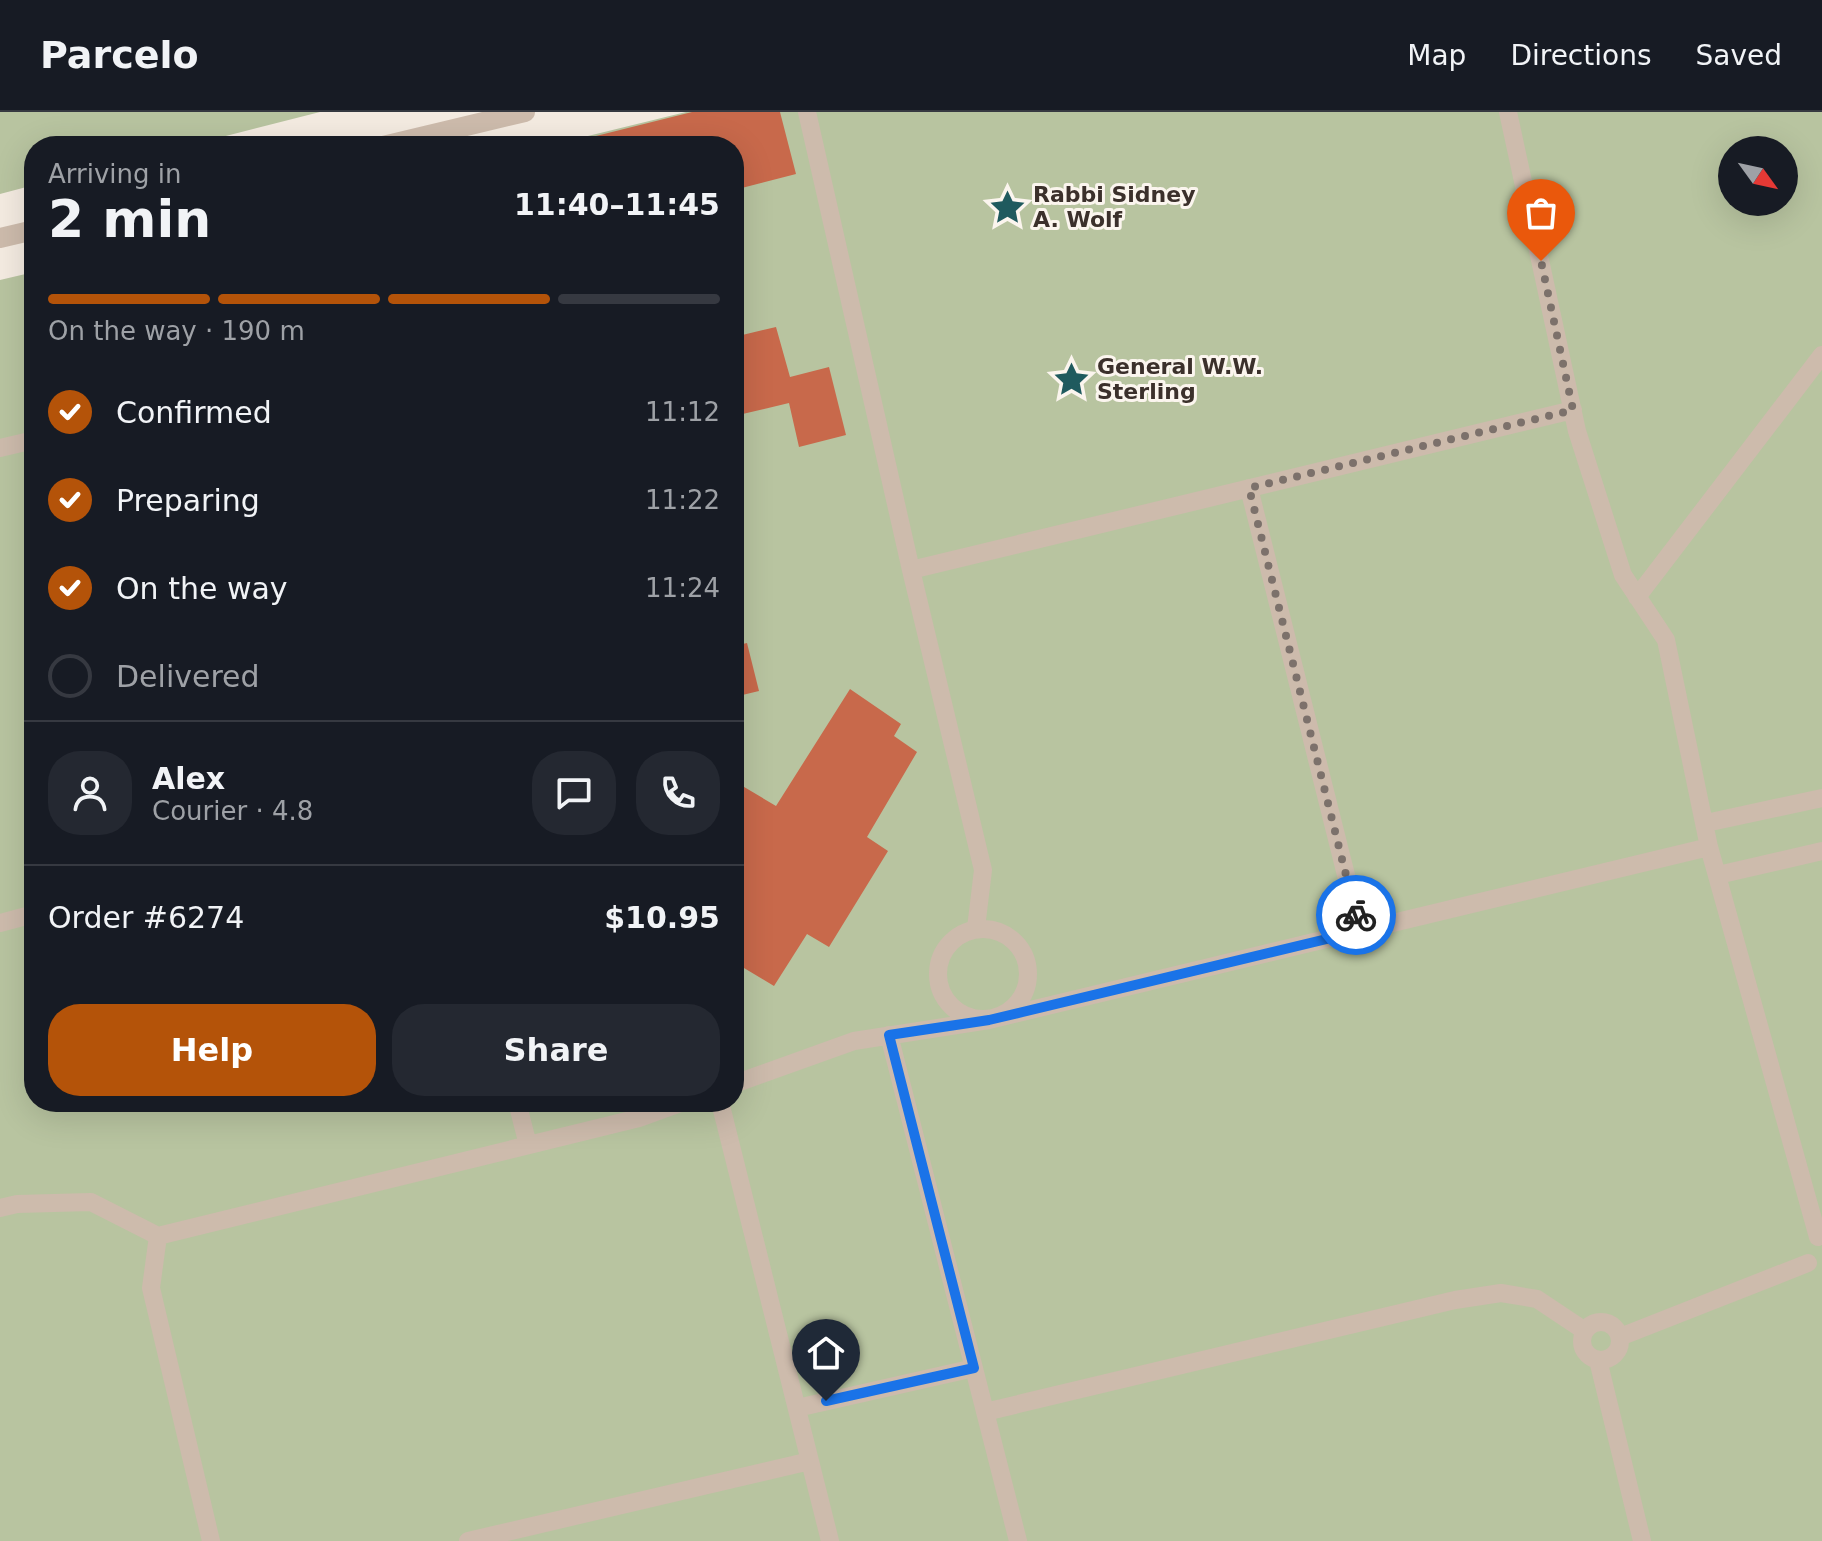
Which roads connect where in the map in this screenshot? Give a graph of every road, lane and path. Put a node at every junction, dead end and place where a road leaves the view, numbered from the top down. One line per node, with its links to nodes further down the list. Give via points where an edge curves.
1 (525, 112): 4 (street)
2 (807, 112): 12 (lane)
3 (1508, 112): 8 (lane)
4 (425, 136)
5 (24, 232): 6 (street)
6 (0, 238)
7 (1822, 355): 13 (lane)
8 (1573, 410): 11 (lane); 13 (lane, via 1623,575)
9 (24, 442): 10 (lane)
10 (0, 448)
11 (1249, 488): 12 (lane); 22 (lane)
12 (911, 570): 21 (lane, via 983,870)
13 (1637, 597): 15 (lane, via 1666,640)
14 (1822, 798): 15 (lane)
15 (1706, 823): 16 (lane)
16 (1709, 847): 18 (lane); 22 (lane)
17 (1822, 851): 18 (lane)
18 (1718, 875): 32 (lane)
19 (24, 917): 20 (lane)
20 (0, 923)
21 (976, 928): 23 (lane, via 946,946 937,980 955,1011); 23 (lane, via 1010,937 1028,967 1019,1001 1006,1014)
22 (1360, 931): 23 (lane)
23 (989, 1020): 24 (lane)
24 (889, 1035): 25 (lane, via 854,1041); 37 (lane)
25 (744, 1080)
26 (520, 1112): 29 (lane)
27 (656, 1112): 29 (lane)
28 (723, 1112): 38 (lane)
29 (528, 1145): 31 (lane)
30 (0, 1208): 31 (lane, via 91,1202)
31 (158, 1236): 41 (lane, via 151,1288)
32 (1820, 1237): 33 (lane, via 1808,1244 1806,1257)
33 (1815, 1266): 35 (lane)
34 (1585, 1331): 35 (lane, via 1604,1322); 36 (lane, via 1582,1345); 39 (lane, via 1537,1299 1501,1293)
35 (1620, 1337): 36 (lane, via 1618,1351)
36 (1598, 1360): 45 (lane)
37 (974, 1368): 38 (lane); 39 (lane)
38 (797, 1408): 40 (lane)
39 (985, 1412): 44 (lane)
40 (810, 1461): 42 (lane); 43 (lane)
41 (211, 1541)
42 (468, 1541)
43 (830, 1541)
44 (1018, 1541)
45 (1642, 1541)

